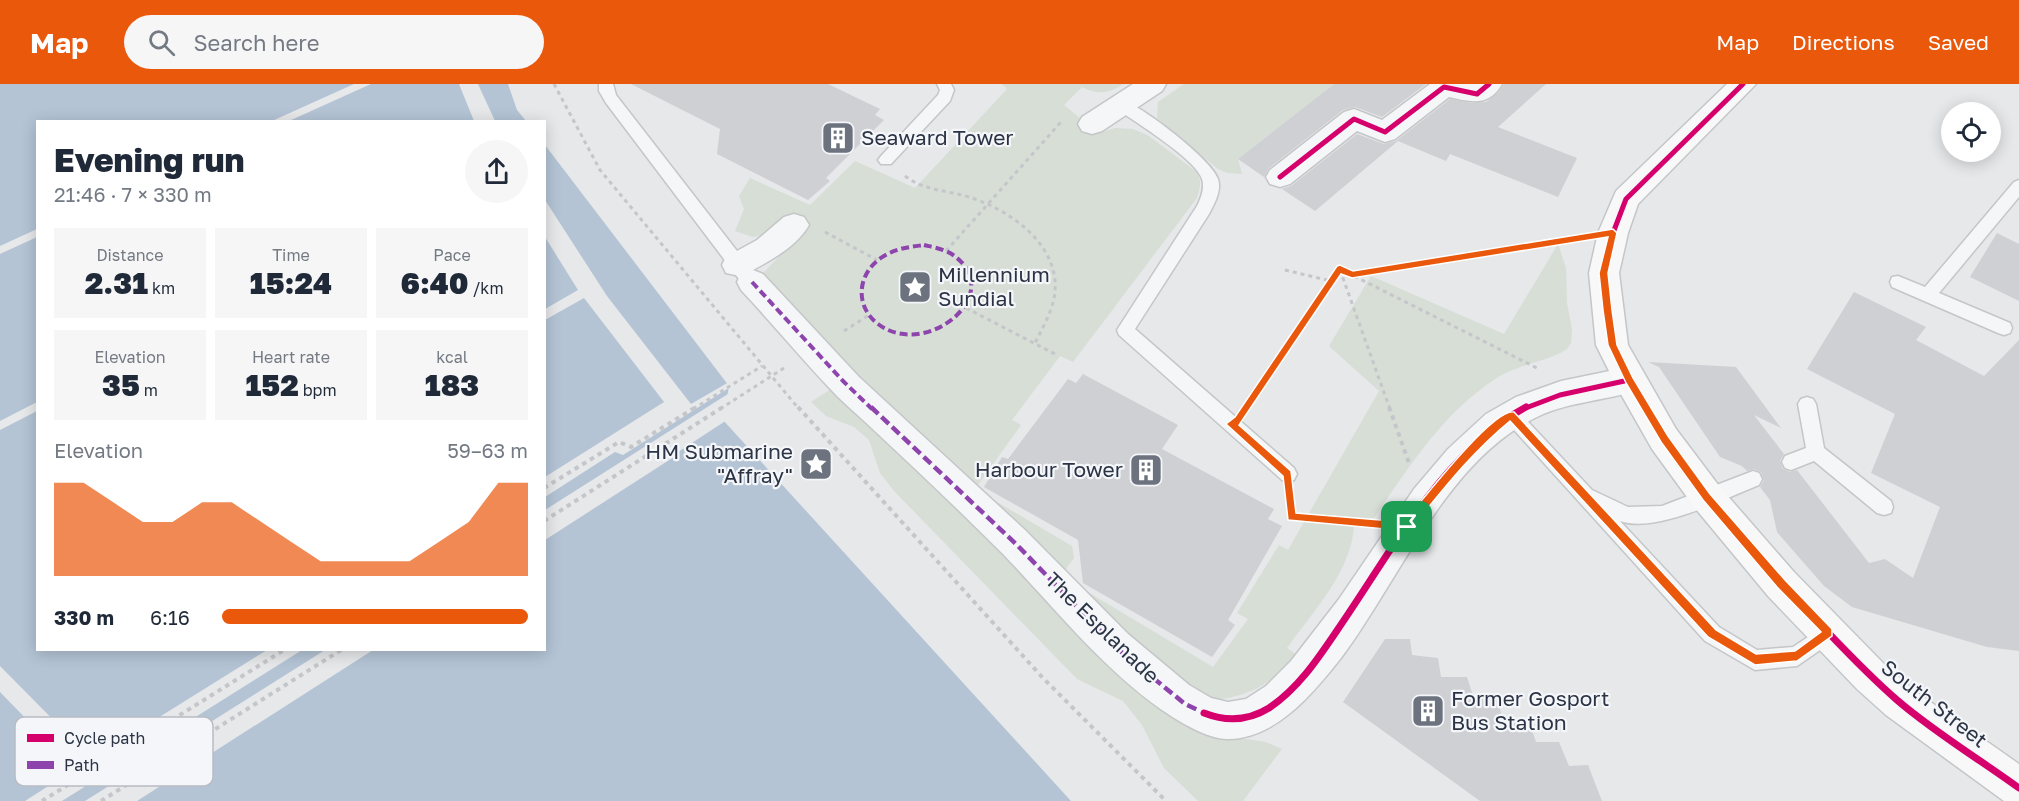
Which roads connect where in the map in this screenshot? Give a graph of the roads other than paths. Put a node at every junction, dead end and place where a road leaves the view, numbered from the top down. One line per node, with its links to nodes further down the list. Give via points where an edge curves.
1 (606, 84): 12 (lane, via 611,99)
2 (944, 84): 8 (lane, via 945,97)
3 (1153, 84): 6 (street)
4 (1489, 84): 9 (street, via 1477,94 1444,87 1385,132 1354,120)
5 (1743, 84): 16 (main road, South Street, via 1626,199 1604,273 1612,345)
6 (1122, 105): 7 (street); 21 (lane, via 1188,153 1211,182 1203,210 1125,330)
7 (1092, 124)
8 (886, 160)
9 (1280, 177)
10 (2019, 186): 14 (lane)
11 (794, 225): 12 (street)
12 (744, 274): 18 (street, The Esplanade, via 843,381 1017,545 1119,650 1176,697 1227,721 1266,710 1289,692 1347,616 1415,515 1470,451)
13 (1898, 282): 14 (lane)
14 (1927, 296): 15 (lane)
15 (2004, 328)
16 (1629, 380): 18 (street, The Esplanade, via 1567,392); 24 (main road, South Street, via 1664,439)
17 (1807, 404): 19 (lane)
18 (1511, 415): 23 (lane)
19 (1816, 452): 20 (lane); 25 (lane)
20 (1791, 462)
21 (1288, 474)
22 (1753, 479): 24 (lane)
23 (1584, 495): 24 (lane, via 1627,514 1662,514); 26 (lane, via 1712,634 1755,660 1797,656)
24 (1707, 497): 26 (main road, South Street, via 1781,584)
25 (1884, 507)
26 (1829, 632): 27 (main road, South Street, via 1899,702)
27 (2019, 788)

